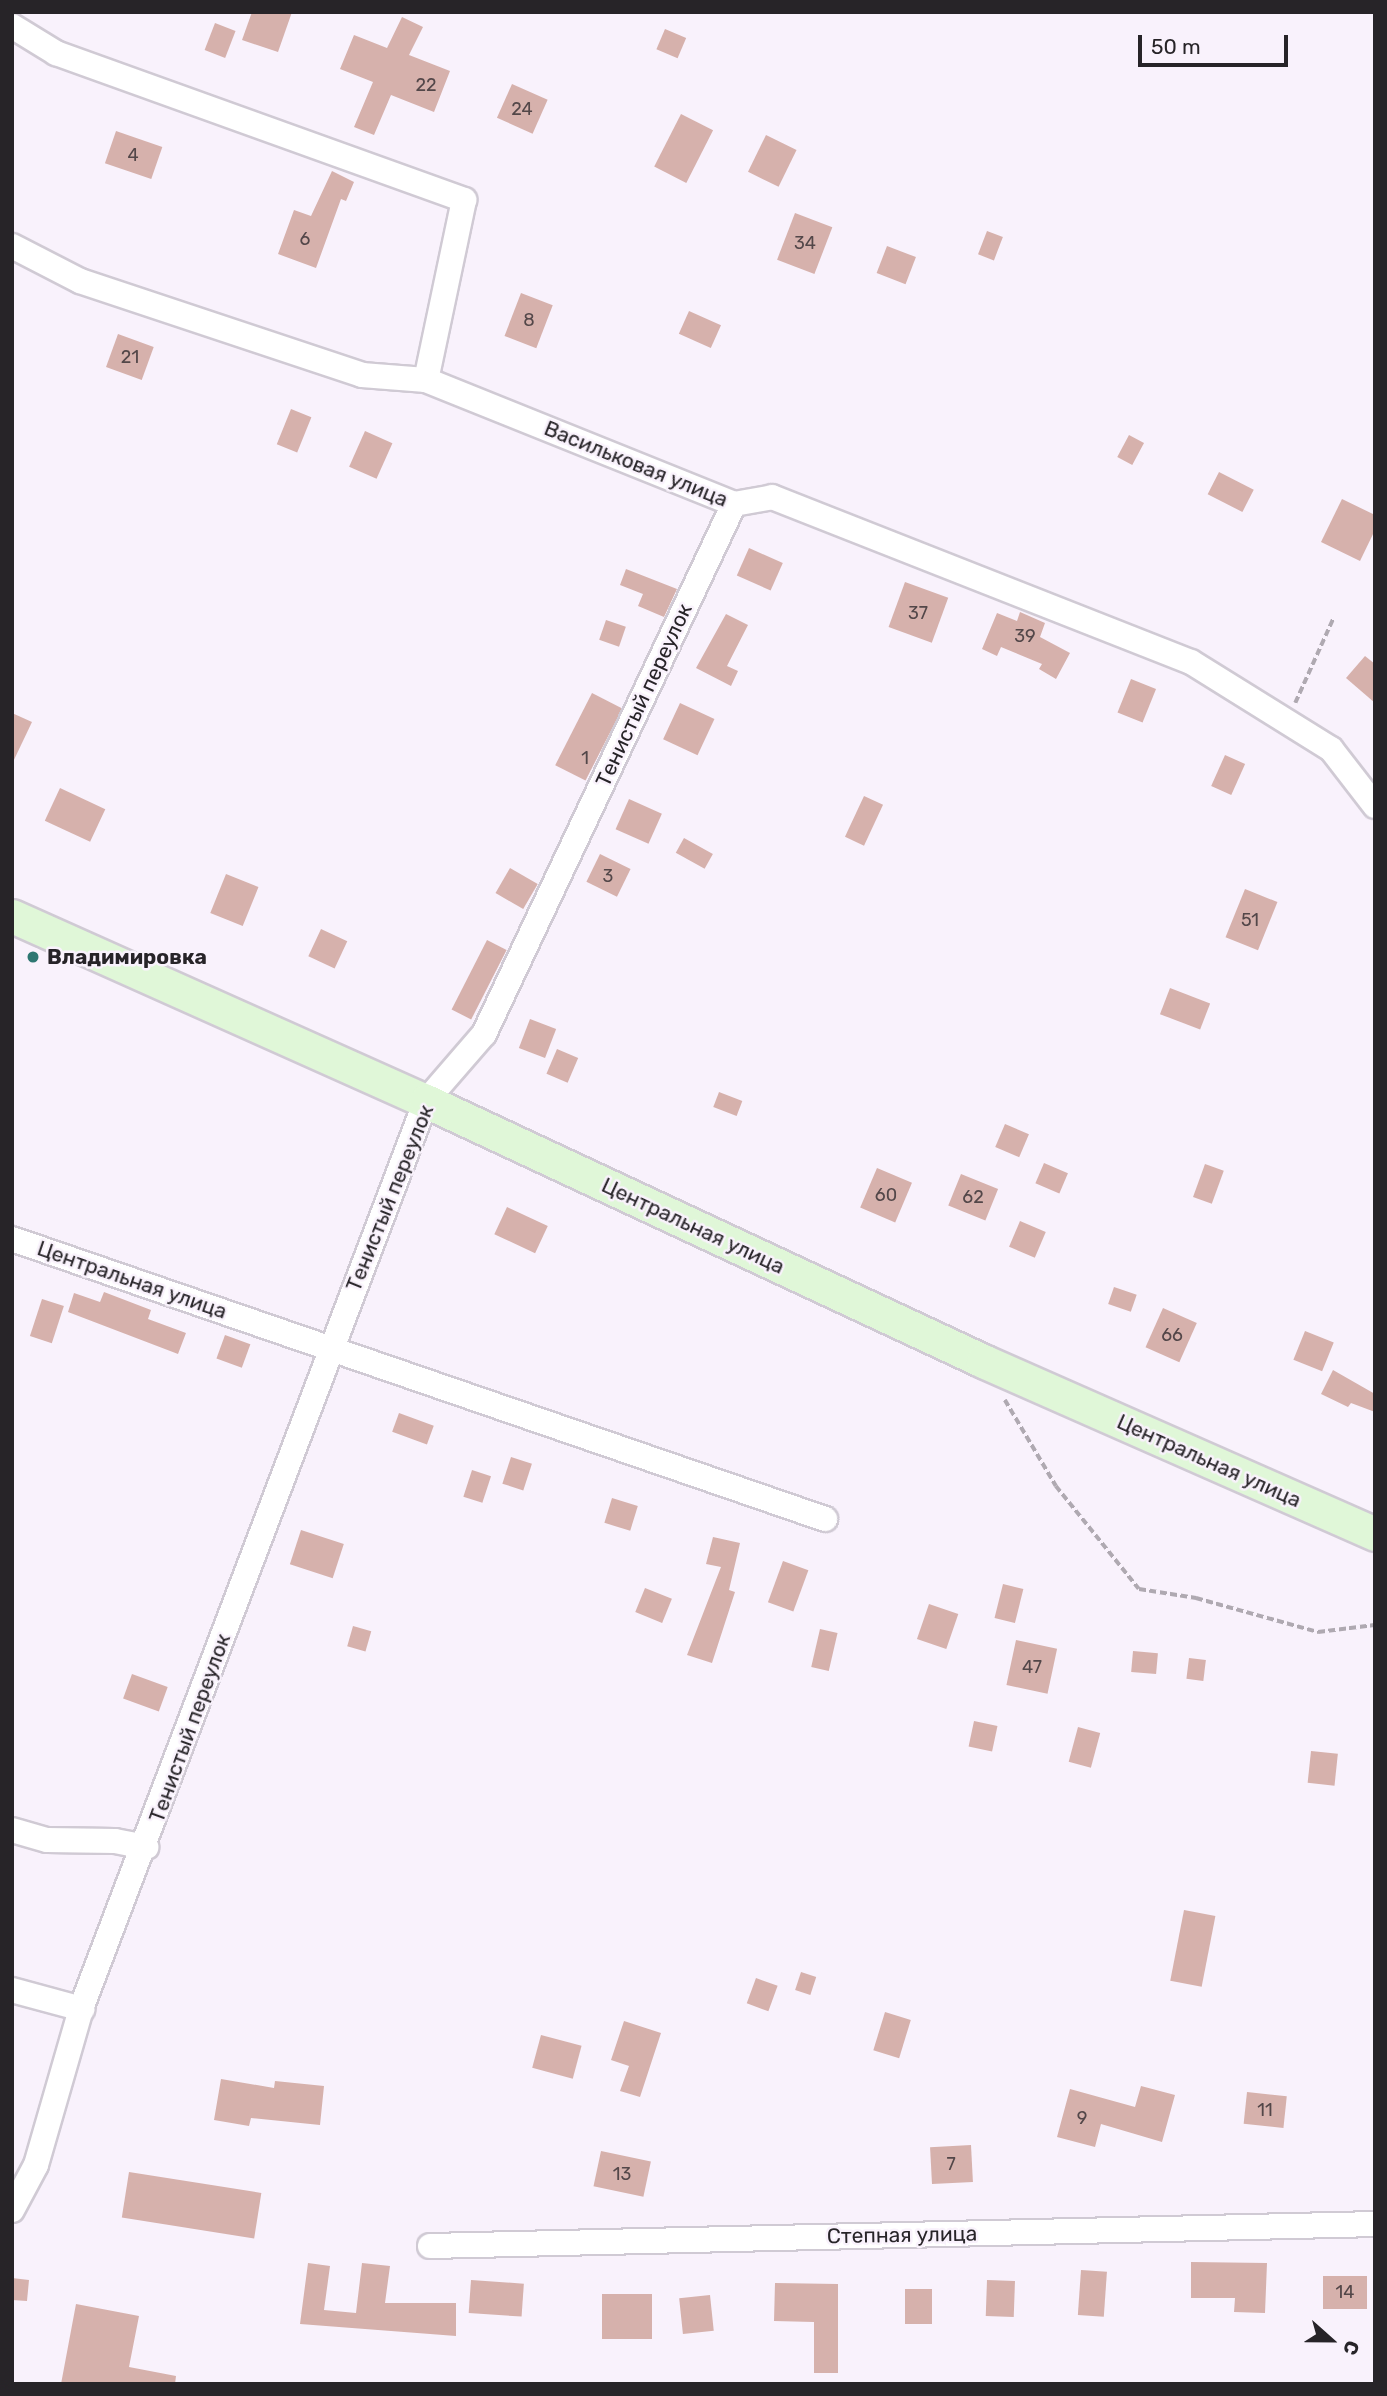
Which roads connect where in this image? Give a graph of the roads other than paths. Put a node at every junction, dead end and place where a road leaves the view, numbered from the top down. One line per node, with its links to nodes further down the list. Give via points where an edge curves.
1 (12, 26): 3 (street, via 56,53 464,200)
2 (12, 246): 3 (street, Васильковая улица, via 80,281 362,374)
3 (426, 380): 4 (street, Васильковая улица)
4 (734, 504): 5 (street, Васильковая улица, via 772,497 1191,662 1331,749); 7 (street, Тенистый переулок, via 484,1034)
5 (1375, 806)
6 (12, 916): 7 (street, Центральная улица)
7 (426, 1101): 9 (street, Тенистый переулок); 11 (street, Центральная улица, via 983,1361)
8 (12, 1239): 9 (street, Центральная улица)
9 (331, 1347): 10 (street, Центральная улица); 13 (street, Тенистый переулок)
10 (825, 1519)
11 (1375, 1534)
12 (12, 1830): 13 (street, via 47,1840 115,1840)
13 (146, 1847): 15 (street, Тенистый переулок)
14 (12, 1990): 15 (street)
15 (82, 2010): 16 (street, Тенистый переулок, via 36,2165)
16 (12, 2210)
17 (1375, 2224): 18 (street, Степная улица)
18 (430, 2246)

